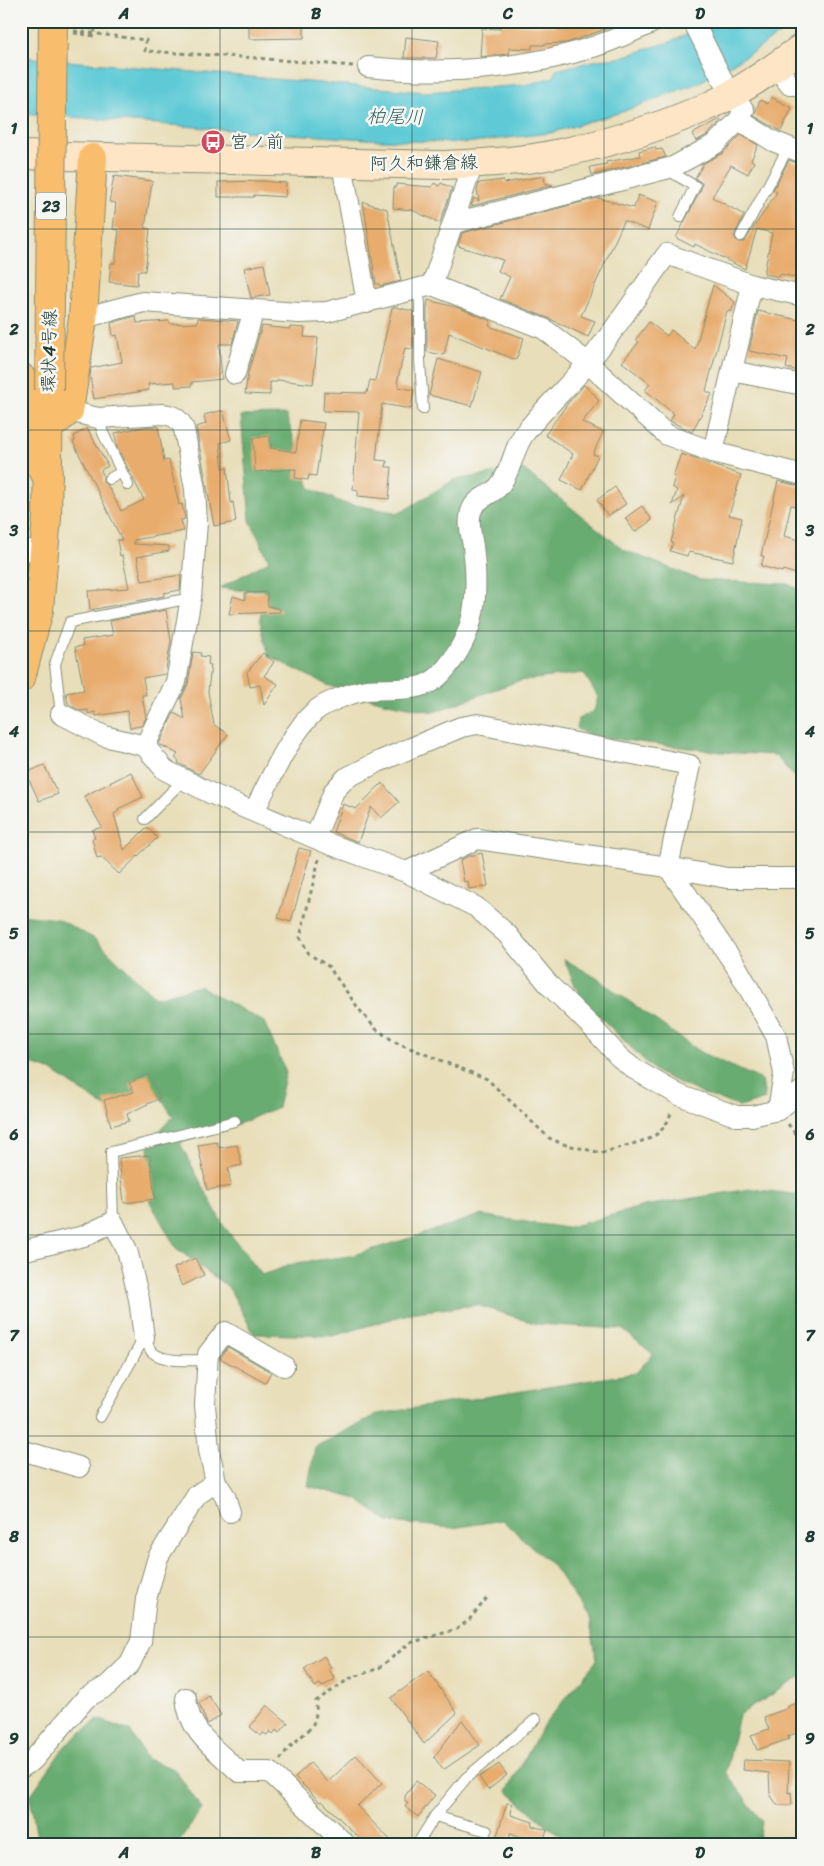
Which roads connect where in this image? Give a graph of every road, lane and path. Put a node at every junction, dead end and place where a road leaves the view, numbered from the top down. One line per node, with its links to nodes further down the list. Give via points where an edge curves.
1 (656, 21): 6 (street, via 596,46 530,62 409,71)
2 (693, 21): 8 (street)
3 (60, 27): 6 (path, bridge, via 94,36 95,29 73,26 72,31 80,32 88,33 95,34 102,35 146,40 145,50); 32 (main road, 環状4号線 / 23, bridge)
4 (803, 47): 5 (main road, 阿久和鎌倉線)
5 (776, 66): 7 (street, via 790,85); 8 (main road, 阿久和鎌倉線)
6 (368, 68)
7 (803, 85)
8 (731, 98): 9 (street); 12 (main road, 阿久和鎌倉線, via 608,142 554,154); 14 (street, via 715,144)
9 (795, 150): 17 (lane)
10 (21, 156): 11 (main road, 阿久和鎌倉線)
11 (93, 158): 13 (main road, 阿久和鎌倉線); 23 (main road, 23)
12 (473, 163): 13 (main road, 阿久和鎌倉線); 16 (street)
13 (342, 164): 21 (street)
14 (672, 167): 15 (lane, via 676,175 694,186); 16 (street)
15 (680, 217)
16 (454, 223): 19 (street)
17 (740, 236)
18 (752, 286): 20 (street); 24 (street, via 667,254); 25 (street)
19 (425, 287): 21 (street); 24 (street, via 544,329); 29 (lane, via 420,303)
20 (803, 296)
21 (367, 303): 22 (street, via 327,312)
22 (254, 310): 23 (street, via 143,302); 26 (street)
23 (83, 318): 30 (main road, 23)
24 (588, 363): 33 (street, via 667,435); 45 (street, via 520,439 500,486 474,504 470,511 477,578 476,603 464,642 441,674 427,685 367,690 330,702 315,711 294,737)
25 (732, 371): 28 (street); 33 (street)
26 (235, 374)
27 (21, 380): 34 (main road, 23, via 26,444)
28 (803, 385)
29 (423, 409)
30 (69, 411): 31 (street); 32 (main road)
31 (98, 418): 35 (lane); 40 (street, via 162,414 180,421 191,459 196,506)
32 (47, 429): 34 (main road, 環状4号線 / 23)
33 (713, 452): 36 (street)
34 (34, 465): 39 (main road, 環状4号線 / 23)
35 (122, 472): 37 (lane); 38 (lane)
36 (803, 475)
37 (109, 479)
38 (128, 485)
39 (33, 550): 41 (main road, 環状4号線 / 23, via 39,610)
40 (191, 598): 42 (lane, via 70,622 55,664); 43 (street, via 176,682)
41 (21, 678)
42 (61, 714): 43 (street, via 104,736)
43 (144, 746): 44 (street, via 165,770)
44 (183, 780): 45 (street); 46 (lane)
45 (254, 810): 47 (street)
46 (144, 819)
47 (319, 840): 48 (street, via 334,791 346,778 436,738 478,724 690,765); 49 (street); 52 (path, via 300,938 309,954 328,966 376,1029 395,1042 487,1079 549,1138 601,1153 634,1145 660,1132)
48 (668, 867): 49 (street, via 477,839); 50 (street, via 727,878); 53 (street, via 736,966 776,1036 784,1074)
49 (406, 872): 52 (street, via 476,907 507,934 550,986 619,1057)
50 (803, 878)
51 (803, 1090): 53 (street)
52 (679, 1095): 53 (street, via 736,1116)
53 (778, 1110): 55 (path)
54 (235, 1121): 56 (lane, via 111,1152)
55 (803, 1144)
56 (113, 1222): 57 (street, via 84,1236); 58 (street, via 127,1250)
57 (21, 1250)
58 (144, 1338): 59 (lane, via 152,1351 161,1356); 61 (lane)
59 (206, 1360): 60 (street, via 225,1332); 64 (street, via 205,1405)
60 (284, 1366)
61 (100, 1417)
62 (21, 1450): 63 (street)
63 (79, 1468)
64 (216, 1482): 65 (street, via 226,1496); 69 (street, via 197,1495 158,1558 146,1599 141,1641 130,1664 107,1686 86,1698 33,1760)
65 (230, 1512)
66 (487, 1598): 70 (path, via 457,1629 410,1643 379,1668 349,1679 316,1701 317,1713 310,1730 290,1746)
67 (186, 1698): 70 (street, via 187,1710 212,1750 221,1754 239,1772)
68 (536, 1719): 71 (lane, via 466,1778)
69 (21, 1768)
70 (270, 1772): 73 (street)
71 (435, 1816): 72 (lane); 74 (lane)
72 (487, 1831)
73 (346, 1845)
74 (417, 1845)

